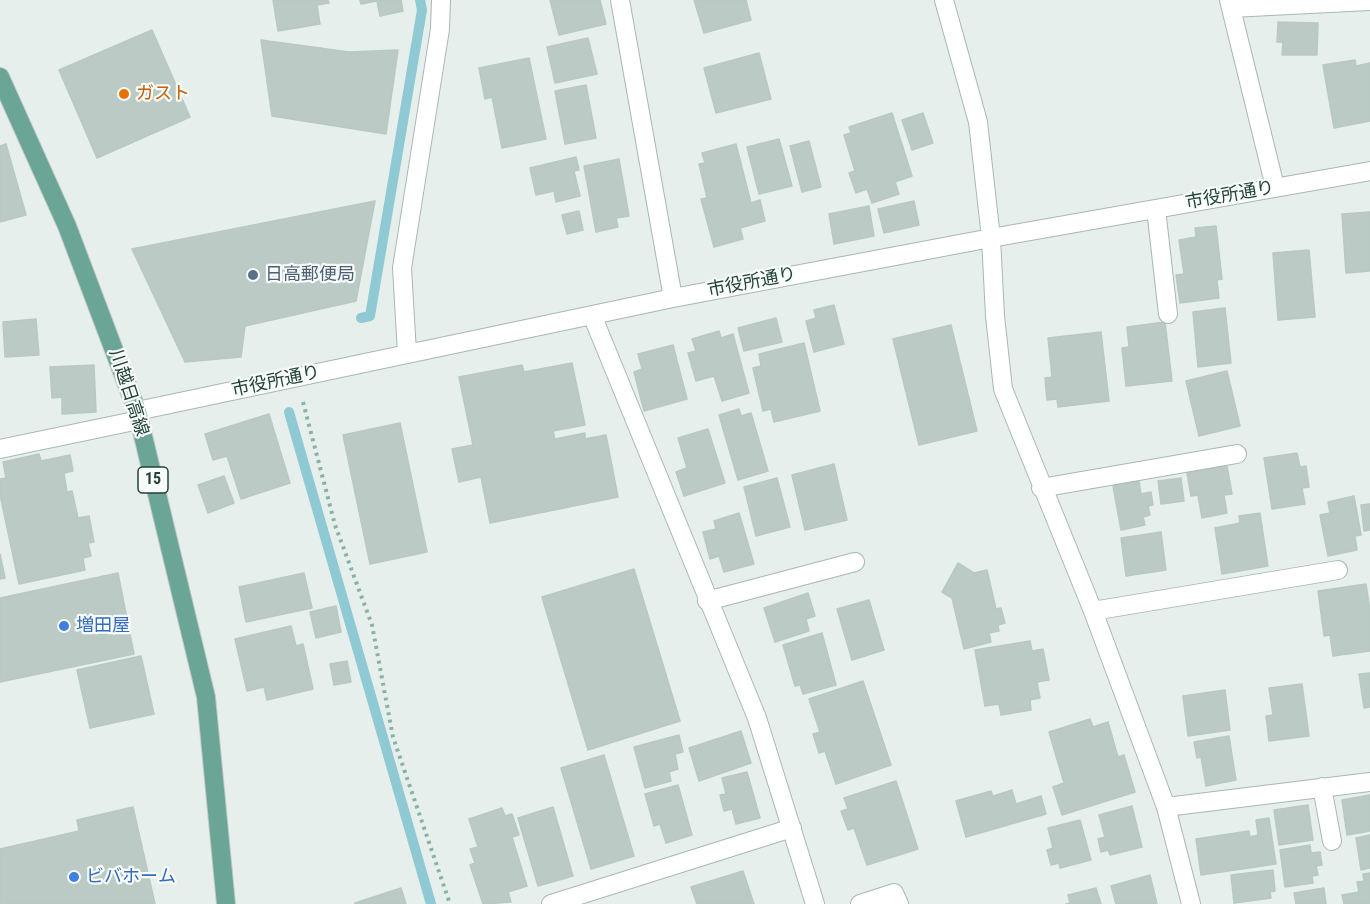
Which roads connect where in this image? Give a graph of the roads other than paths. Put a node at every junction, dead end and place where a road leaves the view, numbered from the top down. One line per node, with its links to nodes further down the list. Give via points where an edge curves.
1 (441, 0): 14 (street, via 440,29 402,268)
2 (620, 0): 11 (street)
3 (944, 0): 10 (street, via 978,122)
4 (1370, 1): 5 (street)
5 (1230, 4): 8 (street)
6 (0, 77): 15 (main road, 川越日高線 / 15, via 67,226)
7 (1370, 171): 8 (street, 市役所通り)
8 (1275, 187): 9 (street, 市役所通り)
9 (1156, 209): 10 (street, 市役所通り); 12 (street)
10 (991, 238): 11 (street, 市役所通り); 18 (street, via 994,316 1003,388)
11 (674, 298): 13 (street, 市役所通り)
12 (1168, 314)
13 (592, 315): 14 (street, 市役所通り); 21 (street)
14 (407, 353): 15 (street, 市役所通り)
15 (138, 416): 16 (street, 市役所通り); 28 (main road, 川越日高線 / 15, via 207,697)
16 (0, 449)
17 (1238, 454): 18 (street)
18 (1041, 488): 22 (street)
19 (855, 562): 21 (street)
20 (1338, 570): 22 (street)
21 (707, 601): 26 (street, via 757,718)
22 (1093, 611): 25 (street)
23 (1370, 782): 24 (street)
24 (1322, 787): 25 (street); 27 (street)
25 (1166, 807): 33 (street)
26 (792, 828): 29 (street); 30 (street)
27 (1332, 841)
28 (226, 904)
29 (551, 904)
30 (815, 904)
31 (860, 904): 32 (street, via 894,892)
32 (899, 904)
33 (1191, 904)

